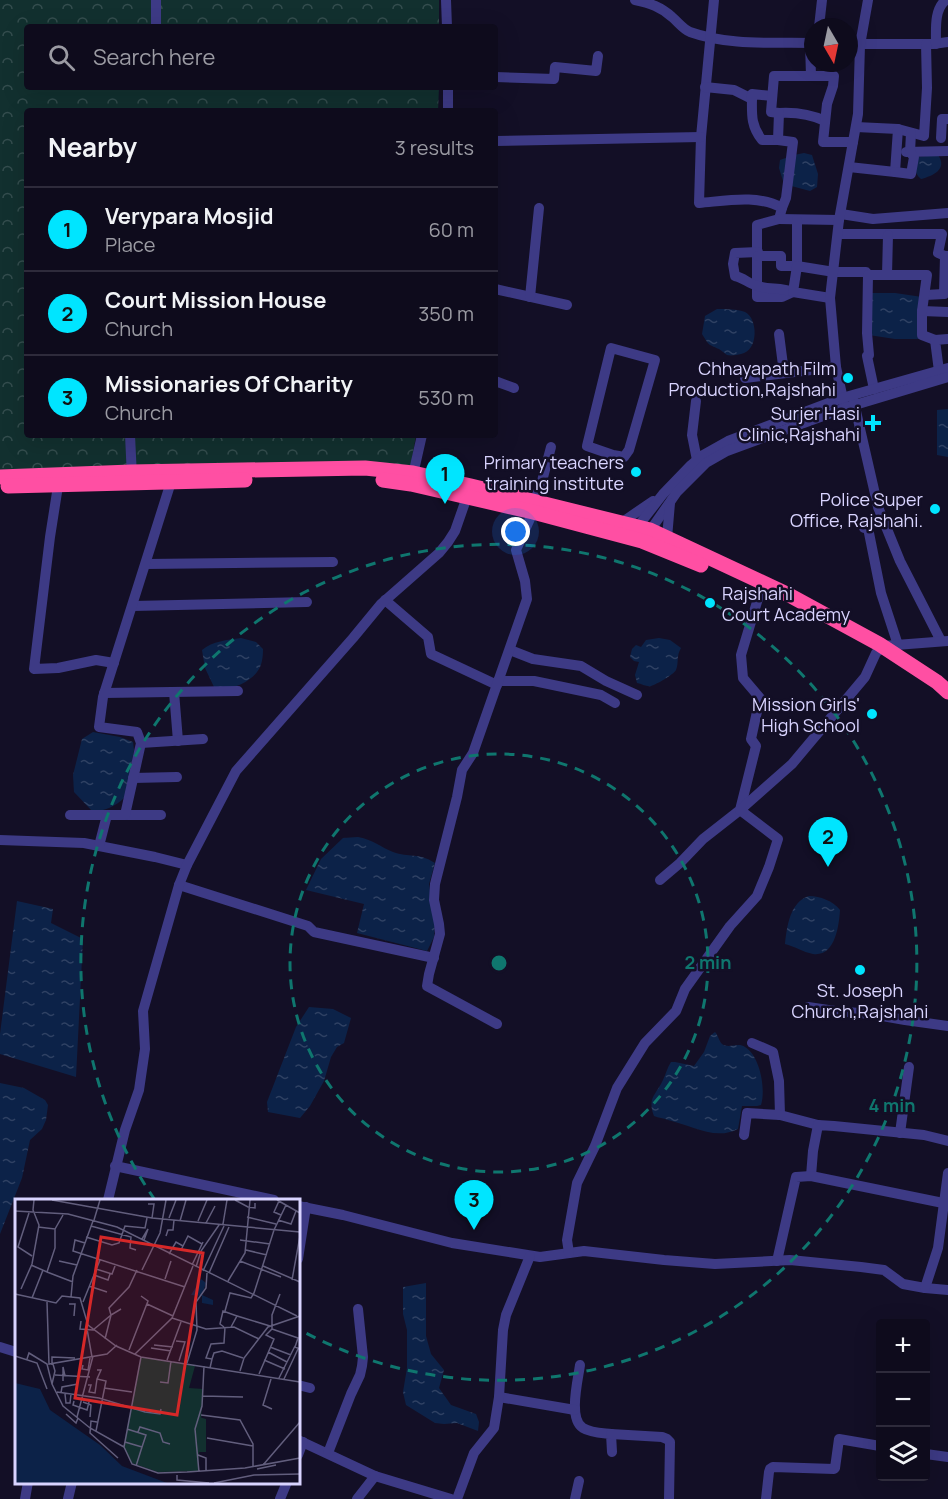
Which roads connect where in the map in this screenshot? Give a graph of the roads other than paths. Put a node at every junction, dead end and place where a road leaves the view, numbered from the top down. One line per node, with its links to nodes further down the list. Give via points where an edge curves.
1 (156, 0): 9 (street)
2 (447, 0): 10 (street)
3 (635, 0): 12 (street, via 658,6 687,31)
4 (714, 0): 12 (street)
5 (822, 0): 8 (street)
6 (867, 0): 11 (street)
7 (946, 0): 16 (street, via 941,4)
8 (820, 18)
9 (156, 24)
10 (447, 24)
11 (858, 30)
12 (710, 38): 14 (street); 22 (street)
13 (948, 42): 16 (street)
14 (804, 43)
15 (858, 44): 16 (street)
16 (931, 44): 33 (street)
17 (598, 56): 21 (street, via 596,71 555,67 554,79)
18 (811, 72): 20 (street)
19 (856, 72): 30 (street)
20 (811, 76): 24 (street, via 774,76); 29 (street, via 834,76)
21 (498, 77)
22 (705, 87): 25 (street, via 734,90); 34 (street)
23 (448, 90): 26 (street)
24 (772, 96): 25 (street, via 752,94); 27 (street, via 771,112)
25 (752, 99): 36 (street, via 751,121 757,134 762,140)
26 (448, 108)
27 (779, 113): 29 (street, via 813,115); 36 (street)
28 (948, 119): 35 (street, via 942,119)
29 (825, 121): 38 (street, via 823,142)
30 (856, 127): 31 (street); 38 (street)
31 (898, 129): 32 (street); 39 (street)
32 (911, 133): 33 (street); 41 (street)
33 (924, 136): 35 (street)
34 (701, 137): 37 (street); 45 (street, via 699,202 746,199 774,203)
35 (945, 138)
36 (778, 140): 45 (street, via 793,142)
37 (498, 141)
38 (853, 142): 42 (street)
39 (897, 150): 41 (street); 43 (street)
40 (948, 151): 41 (street)
41 (909, 152): 43 (street, via 914,157 911,174)
42 (849, 167): 43 (street); 47 (street)
43 (895, 172)
44 (538, 208): 63 (street)
45 (780, 213): 48 (street); 52 (street, via 757,225)
46 (948, 213): 47 (street, via 873,219)
47 (840, 217): 48 (street); 49 (street)
48 (797, 220): 54 (street)
49 (838, 234): 50 (street); 55 (street)
50 (888, 235): 51 (street, via 942,234); 57 (street)
51 (944, 238): 53 (street, via 938,253)
52 (758, 254): 54 (street, via 781,256 781,266); 58 (street); 58 (street, via 735,253 733,264 735,276)
53 (947, 256): 61 (street)
54 (797, 266): 55 (street); 60 (street)
55 (834, 272): 56 (street); 64 (street)
56 (868, 275): 57 (street); 77 (street, via 867,356)
57 (887, 275): 62 (street, via 927,275)
58 (757, 286): 60 (street, via 757,297 782,297)
59 (498, 290): 63 (street)
60 (793, 292): 64 (street)
61 (946, 294): 62 (street)
62 (925, 295): 66 (street)
63 (530, 297): 65 (street)
64 (830, 298): 71 (street)
65 (567, 305)
66 (922, 311): 67 (street); 70 (street, via 922,335)
67 (948, 312)
68 (779, 334): 73 (street)
69 (948, 339): 70 (street)
70 (936, 340): 72 (street)
71 (836, 367): 73 (street); 79 (street)
72 (945, 372): 77 (street); 79 (street)
73 (784, 374): 74 (street)
74 (745, 378)
75 (498, 382): 76 (street)
76 (514, 388)
77 (874, 389): 79 (street)
78 (696, 401): 84 (street, via 692,435)
79 (848, 401): 84 (street, via 728,441); 92 (street, via 727,451 706,463); 104 (street, via 878,507 900,561)
80 (130, 438): 86 (street)
81 (421, 438): 87 (street)
82 (551, 447): 93 (street)
83 (624, 457): 83 (street, via 587,446 611,348 656,360)
84 (697, 460): 92 (street)
85 (0, 477): 86 (highway)
86 (131, 478): 87 (highway, via 365,468); 88 (highway); 90 (highway)
87 (412, 478): 88 (highway); 91 (highway)
88 (171, 482): 99 (street)
89 (0, 486): 90 (highway)
90 (58, 486): 107 (street, via 34,669 96,660)
91 (469, 492): 93 (highway); 101 (street, via 448,542)
92 (667, 498): 94 (street); 96 (street); 97 (street)
93 (534, 507): 94 (highway); 96 (highway); 106 (street, via 516,550 526,599)
94 (621, 523): 96 (highway)
95 (864, 528): 105 (street, via 868,528 881,593)
96 (640, 534): 97 (highway); 100 (highway, via 700,564)
97 (668, 538): 100 (highway)
98 (333, 562): 99 (street)
99 (146, 564): 103 (street)
100 (762, 588): 105 (highway, via 789,596); 120 (street, via 741,655 743,678 760,698 751,739 756,746)
101 (385, 600): 108 (street, via 428,637 431,654); 127 (street, via 236,771)
102 (307, 602): 103 (street)
103 (133, 606): 107 (street)
104 (944, 641): 105 (street)
105 (885, 648): 109 (highway); 120 (street, via 792,764)
106 (510, 650): 108 (street); 113 (street, via 533,659 581,666)
107 (114, 663): 112 (street)
108 (498, 683): 114 (street, via 534,681 601,695); 130 (street, via 473,753 462,770 435,884 440,934)
109 (943, 687)
110 (238, 691): 111 (street)
111 (174, 692): 112 (street); 116 (street)
112 (104, 693): 117 (street, via 99,726 137,732)
113 (637, 695)
114 (615, 703)
115 (203, 739): 116 (street)
116 (178, 741): 117 (street)
117 (141, 743): 119 (street)
118 (177, 777): 119 (street)
119 (133, 778): 123 (street)
120 (740, 810): 128 (street, via 703,838); 149 (street, via 778,839 769,867 757,896 730,926 685,989 676,1011 645,1043 616,1088 577,1183 567,1240)
121 (70, 815): 122 (street)
122 (106, 815): 123 (street); 126 (street)
123 (125, 815): 124 (street)
124 (161, 815)
125 (0, 840): 126 (street)
126 (99, 846): 127 (street)
127 (187, 866): 129 (street)
128 (660, 880)
129 (179, 885): 130 (street, via 308,926 314,933); 141 (street, via 143,1011 145,1049 139,1090)
130 (434, 958): 132 (street, via 427,986)
131 (808, 1007): 133 (street)
132 (497, 1024)
133 (948, 1026)
134 (752, 1043): 136 (street, via 773,1053)
135 (909, 1067): 138 (street)
136 (780, 1116): 137 (street); 139 (street, via 747,1113)
137 (818, 1125): 138 (street); 143 (street)
138 (900, 1133): 140 (street)
139 (744, 1134)
140 (948, 1141)
141 (115, 1166): 144 (street); 145 (street)
142 (948, 1173): 146 (street)
143 (811, 1176): 146 (street); 151 (street, via 796,1177)
144 (108, 1199)
145 (269, 1199)
146 (944, 1203): 152 (street, via 938,1248)
147 (302, 1207): 148 (street); 150 (street, via 452,1243)
148 (300, 1233)
149 (569, 1253): 150 (street); 151 (street, via 584,1251 715,1264)
150 (530, 1256): 158 (street, via 506,1315)
151 (777, 1261): 152 (street, via 884,1270 903,1284)
152 (925, 1288): 153 (street)
153 (948, 1290)
154 (358, 1309): 164 (street, via 362,1366)
155 (0, 1347): 156 (street)
156 (15, 1353)
157 (580, 1365): 159 (street)
158 (500, 1397): 159 (street); 177 (street, via 494,1428 474,1453)
159 (575, 1410): 160 (street, via 583,1428)
160 (611, 1434): 163 (street); 179 (street, via 667,1439)
161 (301, 1441): 164 (street)
162 (876, 1445): 180 (street, via 839,1439 834,1469 773,1467)
163 (612, 1452)
164 (328, 1453): 167 (street)
165 (930, 1455): 166 (street)
166 (948, 1457)
167 (375, 1476): 175 (street); 176 (street)
168 (579, 1481): 178 (street)
169 (28, 1484): 172 (street)
170 (72, 1484): 173 (street)
171 (286, 1484): 174 (street)
172 (26, 1499)
173 (68, 1499)
174 (280, 1499)
175 (357, 1499)
176 (451, 1499)
177 (457, 1499)
178 (575, 1499)
179 (669, 1499)
180 (766, 1499)

